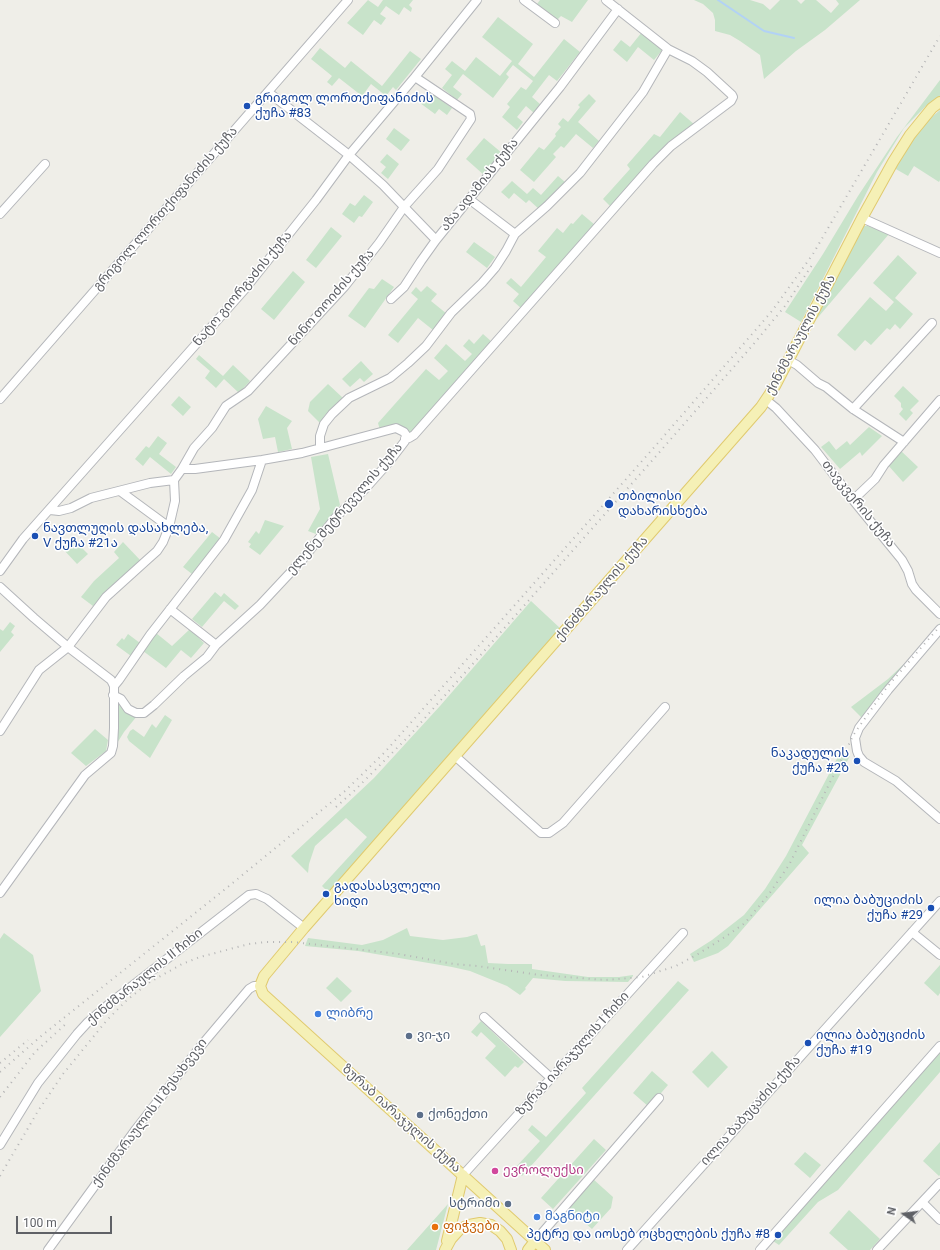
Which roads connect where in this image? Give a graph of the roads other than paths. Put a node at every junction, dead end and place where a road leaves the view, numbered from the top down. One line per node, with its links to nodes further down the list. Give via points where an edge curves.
1 (348, 0): 9 (street, გრიგოლ ლორთქიფანიძის ქუჩა)
2 (477, 0): 8 (street, ნატო გიორგაძის ქუჩა)
3 (524, 0): 6 (street)
4 (606, 0): 5 (street)
5 (618, 9): 7 (street); 13 (street, აზა ადამიას ქუჩა, via 560,87)
6 (556, 23)
7 (668, 49): 17 (street, via 643,92 580,173); 27 (street, via 708,72 732,94 731,101 672,146 654,164 414,435)
8 (416, 77): 11 (street, ნატო გიორგაძის ქუჩა); 14 (street, ნინო თოიძის ქუჩა, via 472,116 438,169)
9 (268, 92): 11 (street, აზა ადამიას ქუჩა); 23 (street, გრიგოლ ლორთქიფანიძის ქუჩა)
10 (940, 102): 16 (main road, ქინძმარაულის ქუჩა, via 910,134)
11 (349, 155): 14 (street, აზა ადამიას ქუჩა); 35 (street, ნატო გიორგაძის ქუჩა, via 245,289)
12 (46, 164): 15 (street)
13 (469, 199): 17 (street); 18 (street, აზა ადამიას ქუჩა)
14 (404, 207): 18 (street, აზა ადამიას ქუჩა); 31 (street, ნინო თოიძის ქუჩა, via 345,286 248,391 226,406 212,428 194,448)
15 (0, 214)
16 (862, 218): 19 (street); 22 (main road, ქინძმარაულის ქუჩა)
17 (515, 234): 29 (street, via 495,268 451,313 426,346 390,378 349,398 332,414 324,424)
18 (436, 240): 20 (street, via 404,287)
19 (940, 253)
20 (391, 299)
21 (932, 323): 26 (street)
22 (788, 360): 24 (main road, ქინძმარაულის ქუჩა); 26 (street)
23 (0, 400)
24 (766, 400): 34 (street, თავკვერის ქუჩა, via 807,440); 48 (main road, ქინძმარაულის ქუჩა, via 753,418)
25 (940, 400): 28 (street)
26 (854, 409): 28 (street)
27 (405, 438): 29 (street, ელენე მეტრეველის ქუჩა, via 404,432 396,428); 42 (street, ელენე მეტრეველის ქუჩა, via 389,462 335,518 303,559 260,605)
28 (904, 442): 34 (street, via 875,479)
29 (320, 448): 30 (street)
30 (262, 460): 31 (street); 39 (street, via 252,490 224,540)
31 (182, 469): 32 (street, ნინო თოიძის ქუჩა)
32 (174, 480): 33 (street); 36 (street, via 175,501)
33 (120, 491): 35 (street, via 91,498 60,511); 36 (street)
34 (853, 500): 40 (street, თავკვერის ქუჩა, via 902,560 916,590)
35 (50, 510): 37 (street, ნატო გიორგაძის ქუჩა, via 23,539)
36 (169, 527): 43 (street, via 156,551 106,597)
37 (0, 571)
38 (0, 587): 43 (street)
39 (170, 609): 42 (street); 44 (street)
40 (940, 614)
41 (940, 629): 49 (street, via 888,690 859,728 855,738 857,751 864,762 896,781)
42 (216, 645): 45 (street, ელენე მეტრეველის ქუჩა, via 207,657 144,713 133,712 121,699)
43 (68, 647): 44 (street, via 111,680); 47 (street, via 39,670)
44 (114, 686): 45 (street)
45 (113, 695): 50 (street, via 111,753 85,775)
46 (665, 707): 48 (street, via 563,823 549,833 541,833)
47 (0, 731)
48 (455, 756): 52 (main road, ქინძმარაულის ქუჩა)
49 (940, 820)
50 (0, 893)
51 (940, 901): 53 (street, ილია ბაბუცაძის ქუჩა)
52 (304, 928): 56 (main road, ქინძმარაულის ქუჩა, via 264,976); 61 (street, ქინძმარაულის II ჩიხი, via 267,898 256,894 250,895 88,1022 38,1084)
53 (912, 932): 55 (street); 72 (street, ილია ბაბუცაძის ქუჩა)
54 (683, 933): 59 (street, ზურაბ იარაჯულის I ჩიხი)
55 (940, 955)
56 (260, 986): 62 (main road, ზურაბ იარაჯულის ქუჩა, via 263,994); 67 (street, ქინძმარაულის II შესახვევი, via 249,989 200,1047)
57 (484, 1017): 59 (street)
58 (940, 1046): 73 (street)
59 (551, 1078): 62 (street, ზურაბ იარაჯულის I ჩიხი)
60 (659, 1098): 66 (street)
61 (0, 1145)
62 (463, 1175): 66 (main road, ზურაბ იარაჯულის ქუჩა); 68 (main road)
63 (940, 1183): 64 (street)
64 (922, 1202): 65 (street); 74 (street)
65 (940, 1220)
66 (535, 1241): 70 (main road); 71 (main road, ზურაბ იარაჯულის ქუჩა)
67 (48, 1250)
68 (445, 1250): 69 (main road, via 460,1229 480,1223 491,1225 500,1231 507,1239)
69 (511, 1250)
70 (528, 1250)
71 (545, 1250)
72 (627, 1250)
73 (760, 1250)
74 (878, 1250)

